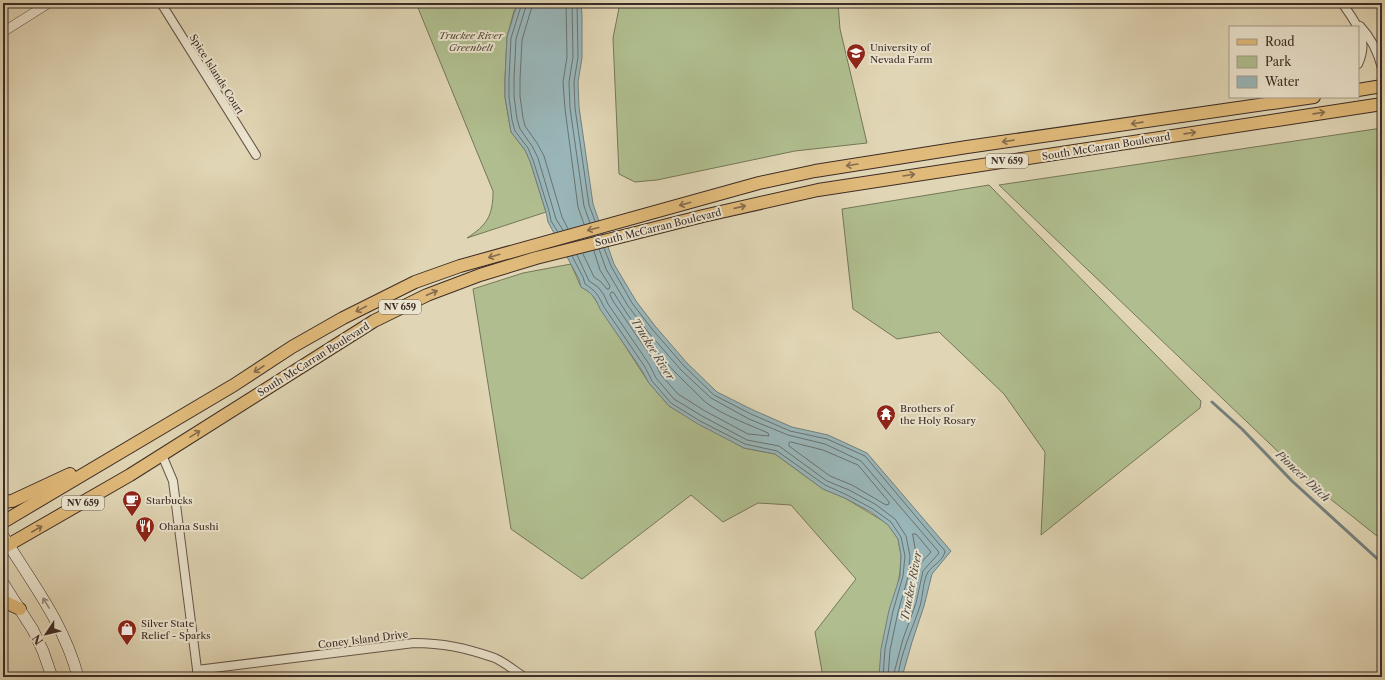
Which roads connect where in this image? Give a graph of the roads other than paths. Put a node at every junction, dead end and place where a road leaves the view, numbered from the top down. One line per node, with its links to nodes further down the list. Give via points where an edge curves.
1 (50, 3): 7 (street)
2 (161, 3): 14 (street, Spice Islands Court)
3 (1342, 3): 4 (street)
4 (1355, 22): 5 (street); 9 (street, via 1374,44)
5 (1358, 26)
6 (1359, 28): 8 (street, via 1362,41)
7 (3, 32)
8 (1359, 62)
9 (1382, 68)
10 (1382, 86): 11 (main road)
11 (1359, 90)
12 (1307, 98): 15 (main road, South McCarran Boulevard / NV 659, one-way to 15)
13 (1382, 104): 16 (main road, South McCarran Boulevard / NV 659, one-way to 13)
14 (256, 155)
15 (880, 161): 16 (main road); 17 (main road, South McCarran Boulevard / NV 659, one-way to 17, via 759,183 460,266 415,282 292,347)
16 (883, 179): 18 (main road, South McCarran Boulevard / NV 659, one-way to 16, via 348,336 393,311 453,284 536,258 703,216 818,190)
17 (131, 446): 19 (main road, via 12,501); 20 (main road, South McCarran Boulevard / NV 659)
18 (162, 455): 21 (main road, South McCarran Boulevard / NV 659, one-way to 18, via 118,482); 25 (street, via 173,481)
19 (3, 502)
20 (3, 522)
21 (5, 543): 27 (main road, one-way to 21, via 61,629)
22 (3, 583): 24 (main road)
23 (3, 601): 24 (main road)
24 (20, 609): 26 (main road, via 40,644)
25 (198, 673): 28 (street, Coney Island Drive, via 414,643 432,643 463,648 492,657)
26 (52, 677)
27 (78, 677)
28 (524, 677)

